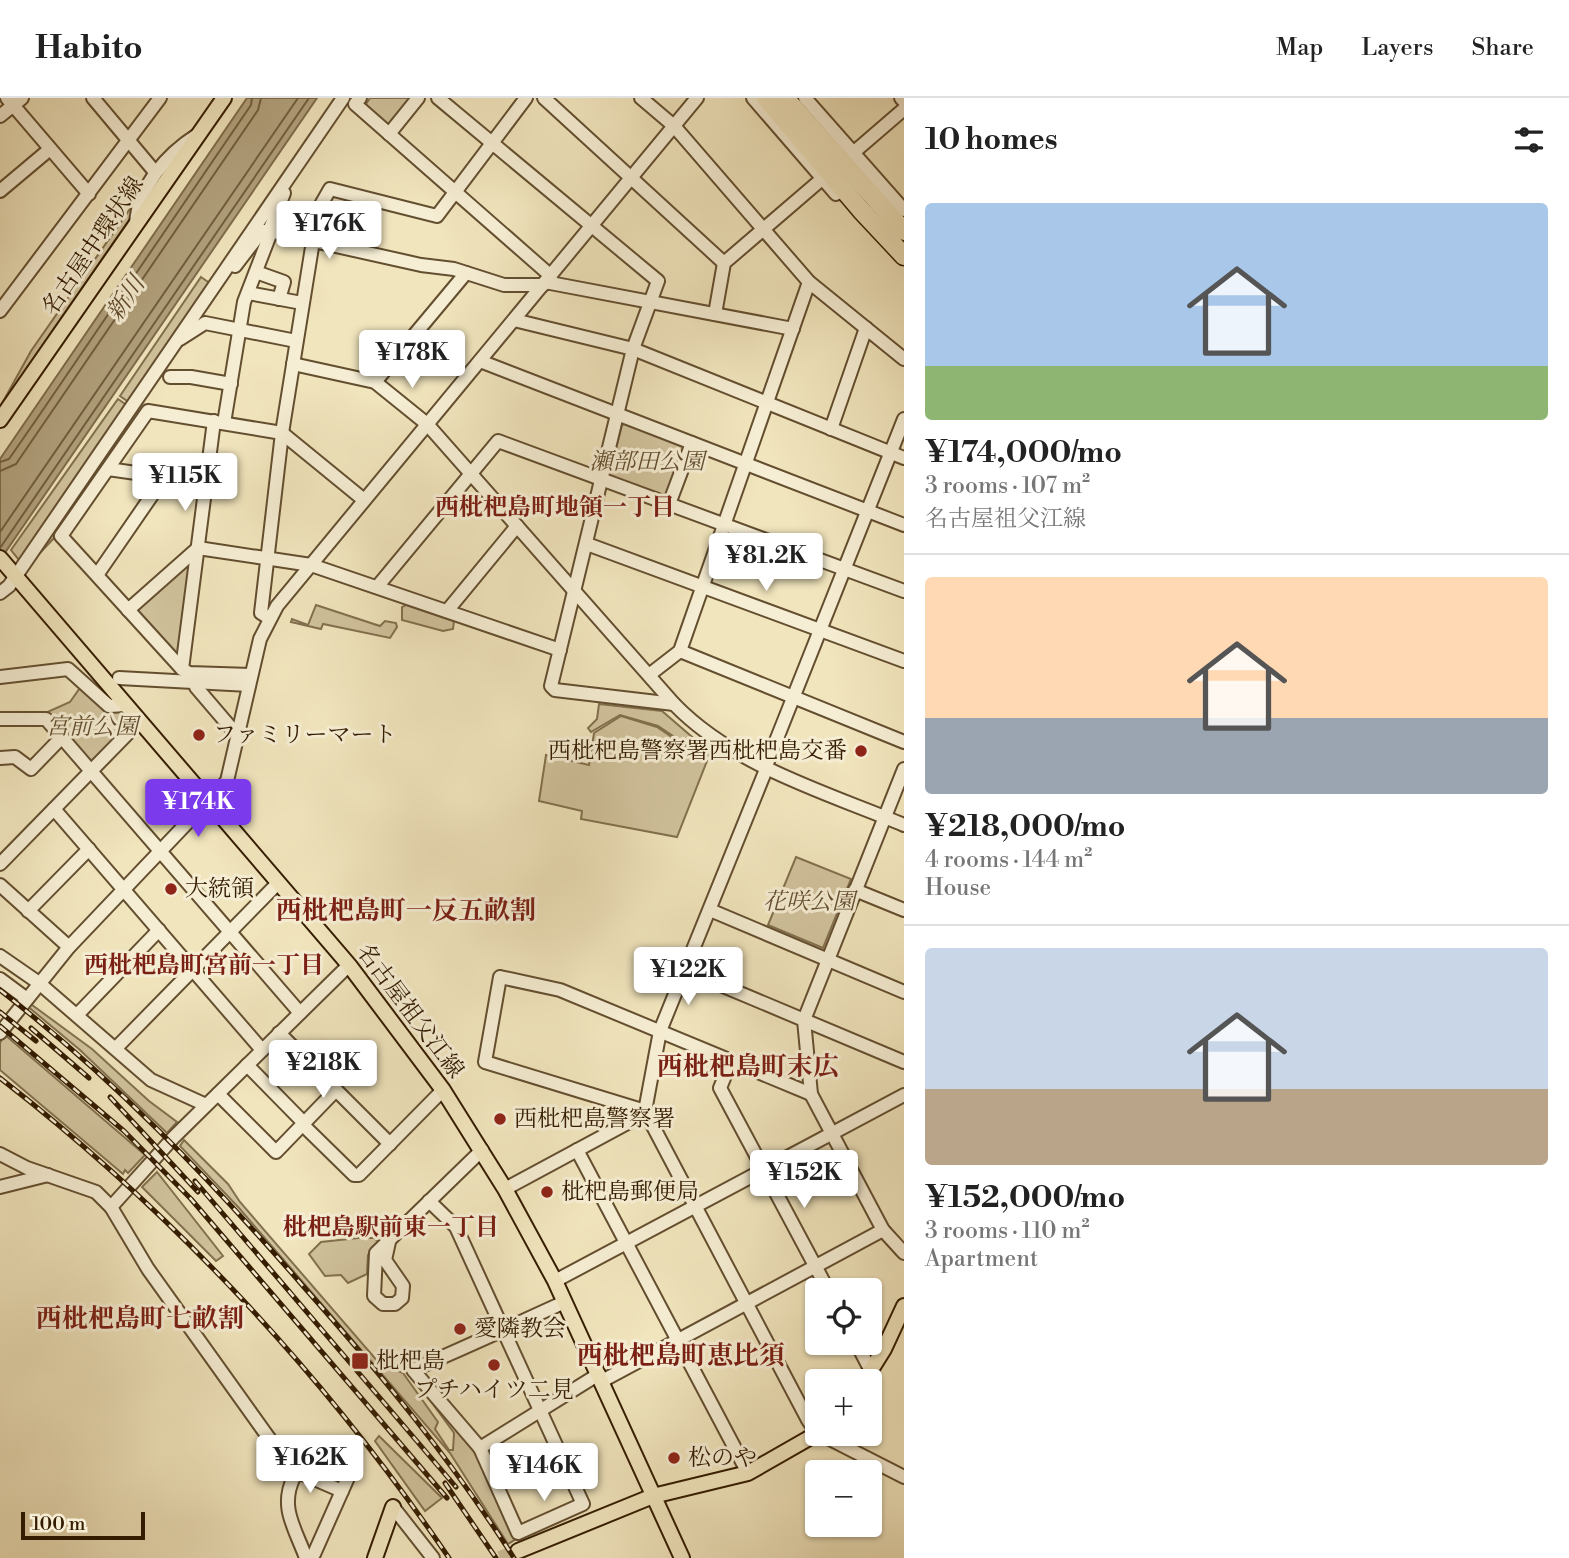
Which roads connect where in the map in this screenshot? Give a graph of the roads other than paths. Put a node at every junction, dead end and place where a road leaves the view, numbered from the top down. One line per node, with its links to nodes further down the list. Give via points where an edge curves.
1 (93, 98): 21 (street)
2 (160, 98): 21 (street)
3 (224, 98): 19 (main road, 名古屋中環状線)
4 (343, 98): 26 (street)
5 (360, 98): 20 (street, via 355,104)
6 (418, 98): 20 (street)
7 (438, 98): 22 (street)
8 (526, 98): 22 (street)
9 (544, 98): 27 (street)
10 (641, 98): 18 (street)
11 (697, 98): 18 (street)
12 (792, 98): 34 (highway)
13 (805, 98): 24 (street)
14 (768, 99): 28 (street); 37 (highway); 40 (highway); 41 (highway)
15 (14, 101): 17 (street); 23 (street)
16 (904, 109): 24 (street)
17 (0, 116)
18 (674, 126): 27 (street); 36 (street)
19 (201, 132): 25 (street); 33 (main road, 名古屋中環状線)
20 (388, 134): 30 (street)
21 (130, 142): 25 (street); 31 (street)
22 (491, 142): 30 (street); 35 (street)
23 (50, 149): 29 (street); 31 (street)
24 (853, 153): 32 (street)
25 (155, 172): 33 (street, via 137,206)
26 (292, 172): 38 (street); 48 (street)
27 (633, 176): 35 (street); 42 (street)
28 (822, 178): 36 (street); 43 (street)
29 (0, 191)
30 (452, 192): 39 (street, via 437,216 330,188); 46 (street)
31 (89, 194): 53 (street)
32 (904, 210)
33 (136, 223): 71 (main road, 名古屋中環状線)
34 (904, 224)
35 (592, 226): 46 (street); 51 (street, via 659,281)
36 (762, 230): 42 (street); 47 (street)
37 (904, 231)
38 (270, 232): 39 (street); 44 (street); 48 (street, via 262,231)
39 (310, 241): 45 (street); 52 (street)
40 (904, 245)
41 (904, 256)
42 (724, 263): 54 (street)
43 (904, 264)
44 (256, 272): 49 (street); 50 (street, via 284,282)
45 (466, 273): 46 (street, via 503,285); 66 (street)
46 (546, 281): 51 (street); 55 (street)
47 (809, 282): 56 (street); 57 (street)
48 (210, 292): 59 (street)
49 (248, 293): 50 (street); 58 (street)
50 (279, 299): 52 (street)
51 (652, 302): 54 (street); 61 (street)
52 (302, 303): 60 (street)
53 (0, 311)
54 (715, 314): 57 (street)
55 (514, 320): 61 (street); 63 (street)
56 (866, 328): 62 (street); 74 (street)
57 (793, 329): 68 (street)
58 (239, 330): 59 (street, via 205,323); 60 (street); 67 (street)
59 (176, 341): 97 (street)
60 (296, 341): 64 (street)
61 (633, 349): 68 (street); 69 (street)
62 (904, 359)
63 (480, 361): 69 (street); 73 (street)
64 (293, 364): 66 (street); 75 (street)
65 (170, 377): 67 (street)
66 (375, 382): 73 (street)
67 (230, 384): 72 (street)
68 (767, 403): 74 (street); 79 (street)
69 (618, 415): 76 (street); 83 (street)
70 (904, 419): 77 (street)
71 (0, 420)
72 (219, 422): 75 (street); 80 (street, via 148,411); 84 (street)
73 (427, 425): 81 (street); 85 (street)
74 (831, 429): 77 (street)
75 (282, 433): 85 (street); 94 (street)
76 (692, 443): 79 (street); 86 (street)
77 (890, 453): 78 (street); 87 (street)
78 (904, 458)
79 (746, 464): 87 (street); 88 (street)
80 (108, 469): 82 (street); 98 (street, via 61,536)
81 (471, 474): 83 (street, via 498,441); 90 (street); 99 (street)
82 (161, 477): 84 (street); 98 (street)
83 (603, 479): 86 (street); 91 (street)
84 (206, 483): 92 (street)
85 (364, 500): 95 (street)
86 (669, 504): 88 (street)
87 (867, 511): 89 (street); 96 (street)
88 (724, 524): 96 (street); 100 (street)
89 (904, 525)
90 (517, 526): 101 (street); 105 (street)
91 (587, 544): 100 (street); 101 (street)
92 (198, 548): 94 (street); 104 (street); 111 (street)
93 (0, 558): 97 (main road, 名古屋祖父江線)
94 (267, 558): 95 (street); 106 (street, via 261,613)
95 (311, 565): 99 (street); 106 (street)
96 (844, 569): 102 (street); 107 (street)
97 (14, 575): 103 (street); 119 (main road, 名古屋祖父江線)
98 (97, 575): 104 (street)
99 (377, 587): 105 (street)
100 (702, 587): 107 (street); 109 (street)
101 (575, 591): 108 (street); 112 (street)
102 (904, 591)
103 (0, 593)
104 (128, 610): 111 (street)
105 (447, 611): 108 (street)
106 (269, 618): 115 (street)
107 (819, 630): 110 (street); 117 (street)
108 (560, 650): 118 (street, via 551,686 555,690)
109 (680, 651): 112 (street); 117 (street)
110 (904, 661)
111 (182, 669): 115 (street)
112 (649, 675): 118 (street)
113 (0, 677): 119 (street, via 68,669 109,705)
114 (119, 678): 116 (street)
115 (250, 680): 116 (street); 122 (street)
116 (196, 682): 122 (street, via 232,728)
117 (793, 697): 124 (street); 126 (street)
118 (674, 704): 126 (street, via 714,740)
119 (127, 705): 121 (main road, 名古屋祖父江線)
120 (0, 719): 123 (street, via 42,718)
121 (140, 721): 128 (street); 129 (main road, 名古屋祖父江線)
122 (240, 730): 129 (street, via 227,781)
123 (62, 737): 125 (street, via 31,769 15,757); 128 (street)
124 (904, 742)
125 (0, 758)
126 (767, 766): 131 (street); 140 (street)
127 (904, 769): 131 (street)
128 (91, 771): 130 (street); 134 (street)
129 (209, 802): 134 (street); 136 (main road, 名古屋祖父江線)
130 (54, 809): 133 (street); 135 (street)
131 (884, 816): 132 (street); 139 (street)
132 (904, 825)
133 (89, 849): 138 (street); 142 (street)
134 (162, 852): 138 (street); 144 (street)
135 (0, 864)
136 (278, 883): 144 (street); 148 (main road, 名古屋祖父江線)
137 (0, 886): 142 (street)
138 (124, 890): 143 (street); 145 (street)
139 (855, 890): 141 (street); 147 (street)
140 (710, 910): 147 (street); 150 (street)
141 (904, 910)
142 (29, 911): 145 (street)
143 (159, 930): 149 (street); 156 (street)
144 (230, 932): 149 (street); 155 (street)
145 (69, 947): 152 (street)
146 (0, 956): 152 (street)
147 (828, 960): 153 (street); 157 (street)
148 (349, 965): 155 (street); 167 (main road, 名古屋祖父江線)
149 (193, 970): 161 (street); 162 (street)
150 (685, 970): 157 (street); 158 (street)
151 (0, 979): 154 (street)
152 (39, 983): 154 (street); 156 (street)
153 (904, 992)
154 (27, 999): 160 (street)
155 (300, 1013): 159 (street)
156 (77, 1015): 161 (street)
157 (804, 1020): 164 (street); 169 (street)
158 (660, 1031): 163 (street); 172 (street); 172 (street, via 558,990 500,977 485,1062)
159 (279, 1033): 162 (street); 166 (street)
160 (0, 1034)
161 (116, 1048): 171 (street, via 150,1080)
162 (262, 1050): 165 (street)
163 (732, 1061): 169 (street); 179 (street, via 720,1088)
164 (904, 1062)
165 (247, 1065): 168 (street); 173 (street)
166 (336, 1090): 173 (street); 175 (street)
167 (443, 1090): 175 (street); 176 (main road, 名古屋祖父江線)
168 (218, 1094): 171 (street); 173 (street, via 276,1152)
169 (811, 1094): 174 (street)
170 (904, 1095): 174 (street)
171 (206, 1105): 185 (street)
172 (645, 1112): 177 (street); 184 (street)
173 (303, 1124): 175 (street, via 354,1175)
174 (831, 1133): 179 (street); 186 (street)
175 (390, 1144)
176 (482, 1150): 182 (main road, 名古屋祖父江線); 183 (street)
177 (577, 1150): 182 (street); 188 (street)
178 (0, 1154): 180 (street)
179 (764, 1169): 184 (street); 190 (street)
180 (48, 1174): 181 (street); 185 (street, via 96,1192)
181 (0, 1187)
182 (505, 1189): 194 (main road, 名古屋祖父江線)
183 (429, 1202): 187 (street); 198 (street, via 456,1227)
184 (695, 1206): 188 (street); 196 (street)
185 (111, 1207): 207 (street, via 148,1269)
186 (883, 1230): 189 (street); 190 (street)
187 (389, 1242): 192 (street, via 385,1260); 193 (street, via 376,1252)
188 (626, 1242): 194 (street); 199 (street)
189 (904, 1253)
190 (816, 1267): 191 (street); 196 (street)
191 (822, 1278)
192 (398, 1279): 193 (street); 193 (street, via 403,1293 395,1304 377,1301)
193 (373, 1281)
194 (555, 1281): 195 (main road, 名古屋祖父江線)
195 (565, 1302): 198 (street); 201 (main road, 名古屋祖父江線)
196 (747, 1304): 199 (street); 203 (street)
197 (904, 1306): 200 (main road)
198 (504, 1330): 202 (street); 206 (street, via 413,1370)
199 (678, 1341): 201 (street); 208 (street)
200 (871, 1369)
201 (601, 1378): 202 (street); 212 (main road, 名古屋祖父江線)
202 (541, 1410): 206 (street); 206 (street, via 583,1504 518,1533)
203 (805, 1414)
204 (805, 1440): 208 (main road)
205 (843, 1446): 210 (street)
206 (480, 1448)
207 (291, 1469): 211 (street); 215 (street, via 294,1477 286,1493 288,1509)
208 (748, 1472): 212 (main road)
209 (350, 1473): 211 (street)
210 (904, 1477)
211 (342, 1491): 215 (street)
212 (653, 1496): 214 (main road); 218 (main road, 名古屋祖父江線)
213 (393, 1507): 216 (main road); 217 (street)
214 (518, 1551)
215 (312, 1556)
216 (375, 1558)
217 (433, 1558)
218 (682, 1558)

